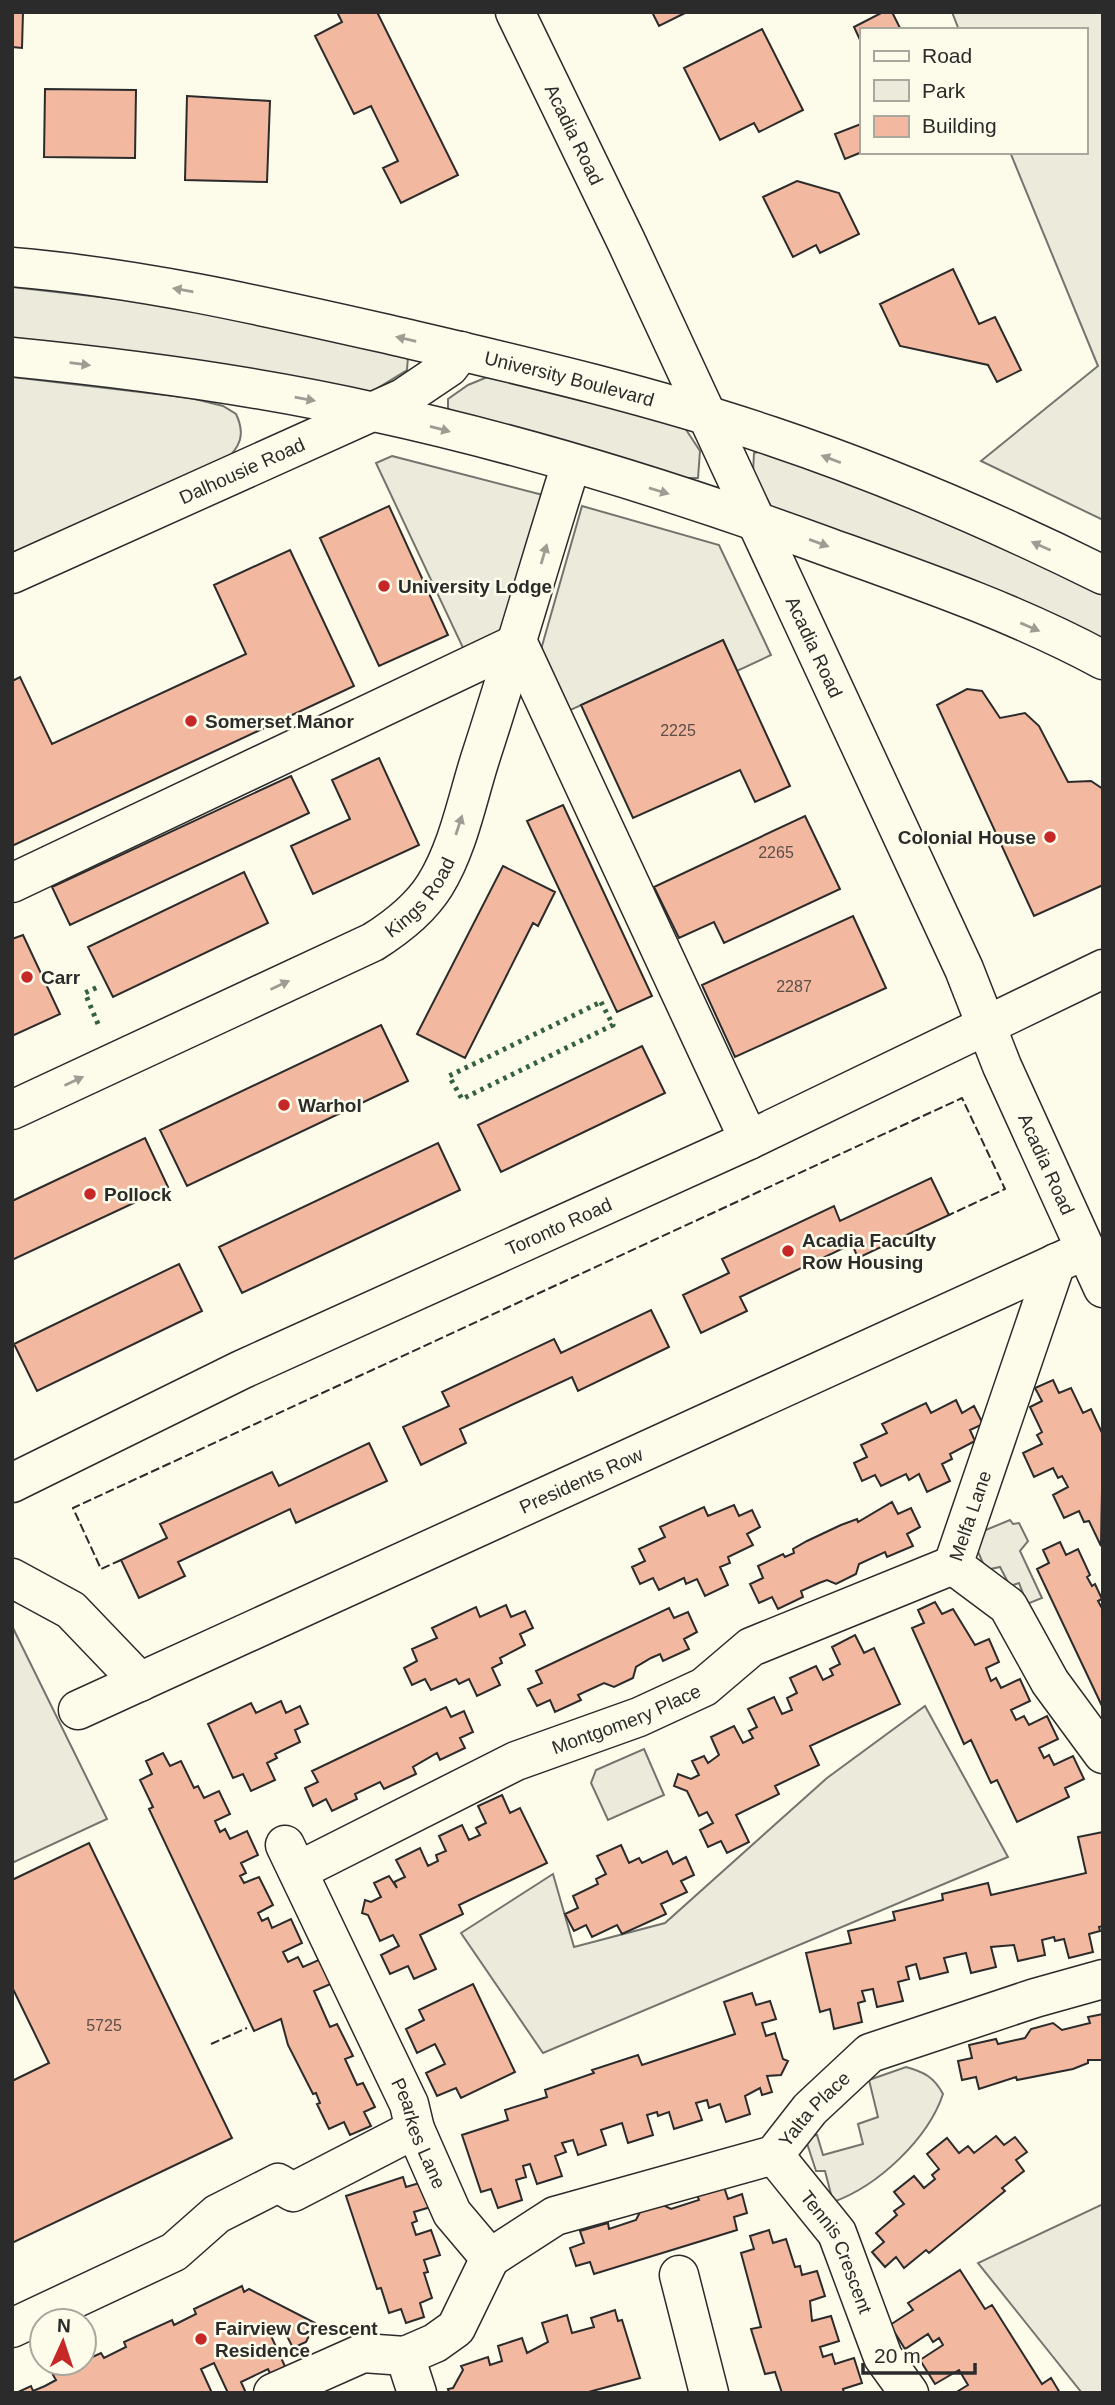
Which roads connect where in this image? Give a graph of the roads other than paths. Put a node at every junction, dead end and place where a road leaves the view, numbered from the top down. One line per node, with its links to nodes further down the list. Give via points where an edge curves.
1 (515, 12): 6 (street, Acadia Road)
2 (12, 267): 3 (street, University Boulevard, one-way to 2, via 186,290)
3 (461, 351): 5 (street, Dalhousie Road, via 449,367); 6 (street, University Boulevard)
4 (12, 357): 5 (street, one-way to 5, via 214,383)
5 (374, 412): 7 (street, one-way to 7); 9 (street, Dalhousie Road)
6 (709, 417): 8 (street, Acadia Road); 10 (street, University Boulevard, one-way to 6, via 889,481)
7 (571, 464): 8 (street, one-way to 8); 11 (street, Kings Road, one-way to 7)
8 (755, 520): 12 (street, one-way to 12, via 926,582); 15 (street, Acadia Road)
9 (12, 574)
10 (1103, 575)
11 (518, 643): 13 (street); 16 (street, Kings Road, one-way to 11, via 373,942 398,926 436,884 451,851); 17 (street)
12 (1103, 660)
13 (12, 883)
14 (1103, 970): 15 (street, Toronto Road)
15 (987, 1025): 17 (street, Toronto Road); 18 (street, Acadia Road)
16 (12, 1110)
17 (749, 1140): 20 (street, Toronto Road, via 241,1370)
18 (1070, 1257): 19 (street, Acadia Road); 21 (street, Melfa Lane, via 1014,1392); 23 (street, Presidents Row)
19 (1103, 1288)
20 (12, 1483)
21 (953, 1564): 25 (street, Melfa Lane, via 1008,1606 1050,1682); 26 (street, Montgomery Place, via 751,1647 704,1686 639,1717 516,1761)
22 (12, 1577): 23 (street, via 71,1611)
23 (140, 1682): 24 (street, Presidents Row)
24 (78, 1710)
25 (1103, 1754)
26 (292, 1858): 28 (street, Pearkes Lane, via 408,2104)
27 (1103, 1979): 29 (street, Yalta Place, via 870,2053 810,2109)
28 (415, 2129): 30 (street, Pearkes Lane, via 453,2213); 32 (street, via 293,2192 278,2183 218,2214 174,2252)
29 (774, 2154): 30 (street, Yalta Place, via 555,2216); 37 (street, Tennis Crescent, via 837,2233 883,2357)
30 (490, 2258): 33 (street, via 456,2328 436,2343)
31 (678, 2274): 36 (street)
32 (12, 2328)
33 (405, 2356): 34 (street, via 363,2353); 35 (street)
34 (273, 2393)
35 (417, 2393)
36 (709, 2393)
37 (909, 2393)

